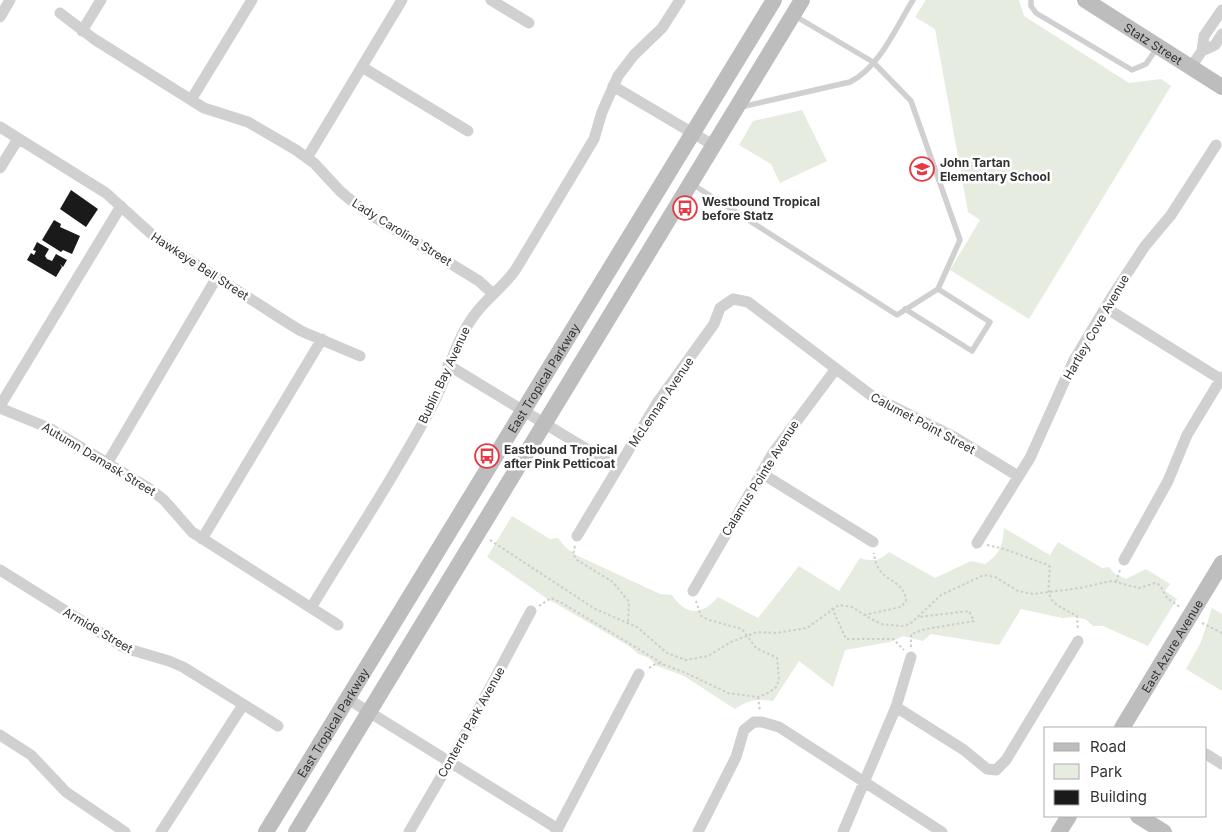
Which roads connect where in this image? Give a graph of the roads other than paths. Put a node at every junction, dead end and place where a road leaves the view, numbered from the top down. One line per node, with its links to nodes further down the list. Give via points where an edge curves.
1 (101, 0): 15 (street)
2 (252, 0): 24 (street)
3 (402, 0): 20 (street)
4 (491, 0): 14 (street)
5 (680, 0): 22 (street, Bublin Bay Avenue, via 662,28 625,66)
6 (774, 0): 28 (main road, East Tropical Parkway)
7 (802, 0): 13 (main road, East Tropical Parkway)
8 (913, 0): 19 (lane)
9 (1031, 0): 17 (lane, via 1036,13 1132,70 1146,64)
10 (1085, 0): 17 (main road, Statz Street)
11 (1222, 10): 18 (street, via 1204,36)
12 (60, 13): 15 (street, Lady Carolina Street)
13 (793, 15): 19 (lane); 25 (main road, East Tropical Parkway)
14 (529, 24)
15 (82, 31): 24 (street, Lady Carolina Street)
16 (1222, 34): 18 (street, via 1215,45)
17 (1158, 46): 21 (main road, Statz Street)
18 (1202, 51): 21 (street)
19 (872, 62): 25 (lane, via 850,82); 37 (lane, via 911,101 960,240)
20 (362, 67): 27 (street); 32 (street)
21 (1192, 67): 23 (main road, Statz Street)
22 (613, 86): 28 (street); 38 (street, Bublin Bay Avenue, via 594,139 516,269)
23 (1222, 86)
24 (191, 100): 32 (street, Lady Carolina Street, via 210,111 248,122)
25 (736, 108): 30 (main road, East Tropical Parkway)
26 (0, 128): 29 (street, Hawkeye Bell Street)
27 (468, 131)
28 (693, 133): 30 (street); 48 (main road, East Tropical Parkway)
29 (18, 139): 33 (street); 35 (street, Hawkeye Bell Street, via 106,193)
30 (714, 145): 34 (main road, East Tropical Parkway)
31 (1216, 145): 40 (street, Hartley Cove Avenue, via 1181,202 1146,246)
32 (307, 158): 38 (street, Lady Carolina Street, via 363,210 479,281)
33 (0, 168)
34 (691, 183): 41 (lane, via 897,315); 48 (main road, East Tropical Parkway)
35 (121, 206): 36 (street, Hawkeye Bell Street, via 158,240); 47 (street)
36 (217, 277): 42 (street, Hawkeye Bell Street, via 301,331); 49 (street)
37 (938, 289): 41 (lane); 41 (lane, via 990,322 972,351)
38 (493, 294): 44 (street, Bublin Bay Avenue, via 472,318)
39 (734, 299): 45 (street, Calumet Point Street, via 748,302); 50 (street, McLennan Avenue, via 720,308 714,324 657,403)
40 (1106, 308): 46 (street); 52 (street, Hartley Cove Avenue, via 1074,360 1041,436)
41 (905, 309)
42 (322, 339): 43 (street, Hawkeye Bell Street); 54 (street)
43 (360, 356)
44 (448, 365): 48 (street); 61 (street, Bublin Bay Avenue, via 432,406)
45 (835, 370): 51 (street, Calamus Pointe Avenue); 52 (street, Calumet Point Street, via 872,396 954,437)
46 (1222, 379): 57 (street, via 1187,434 1168,481)
47 (0, 407): 49 (street, Autumn Damask Street, via 42,425)
48 (534, 418): 50 (street); 67 (main road, East Tropical Parkway); 70 (main road, East Tropical Parkway)
49 (108, 462): 54 (street, Autumn Damask Street, via 164,500 186,526)
50 (618, 468): 53 (street, McLennan Avenue)
51 (761, 473): 55 (street); 60 (street, Calamus Pointe Avenue)
52 (1018, 476): 56 (street, Hartley Cove Avenue)
53 (577, 536)
54 (202, 538): 61 (street, Autumn Damask Street)
55 (873, 542)
56 (977, 544)
57 (1124, 560)
58 (1222, 564): 72 (main road, East Azure Avenue)
59 (0, 570): 68 (street, Armide Street, via 125,648 168,660)
60 (693, 591)
61 (311, 608): 63 (street, Autumn Damask Street)
62 (531, 611): 75 (street, Conterra Park Avenue)
63 (338, 625)
64 (1078, 641): 69 (street, via 1006,760 996,770 987,769 964,750)
65 (911, 657): 69 (street)
66 (639, 674): 80 (street)
67 (348, 700): 70 (street); 83 (main road, East Tropical Parkway)
68 (243, 705): 71 (street, Armide Street); 82 (street)
69 (896, 707): 77 (street)
70 (369, 712): 75 (street); 84 (main road, East Tropical Parkway)
71 (278, 726)
72 (1123, 727)
73 (0, 735): 81 (street, via 31,755 66,792)
74 (1207, 755): 76 (street)
75 (450, 762): 80 (street); 85 (street, Conterra Park Avenue)
76 (1222, 764)
77 (865, 783): 86 (street, via 779,727 758,722 744,730 736,756); 87 (street); 88 (street)
78 (1067, 817): 89 (main road)
79 (1140, 817): 90 (main road)
80 (557, 831)
81 (125, 832)
82 (161, 832)
83 (266, 832)
84 (296, 832)
85 (409, 832)
86 (698, 832)
87 (843, 832)
88 (942, 832)
89 (1059, 832)
90 (1164, 832)

